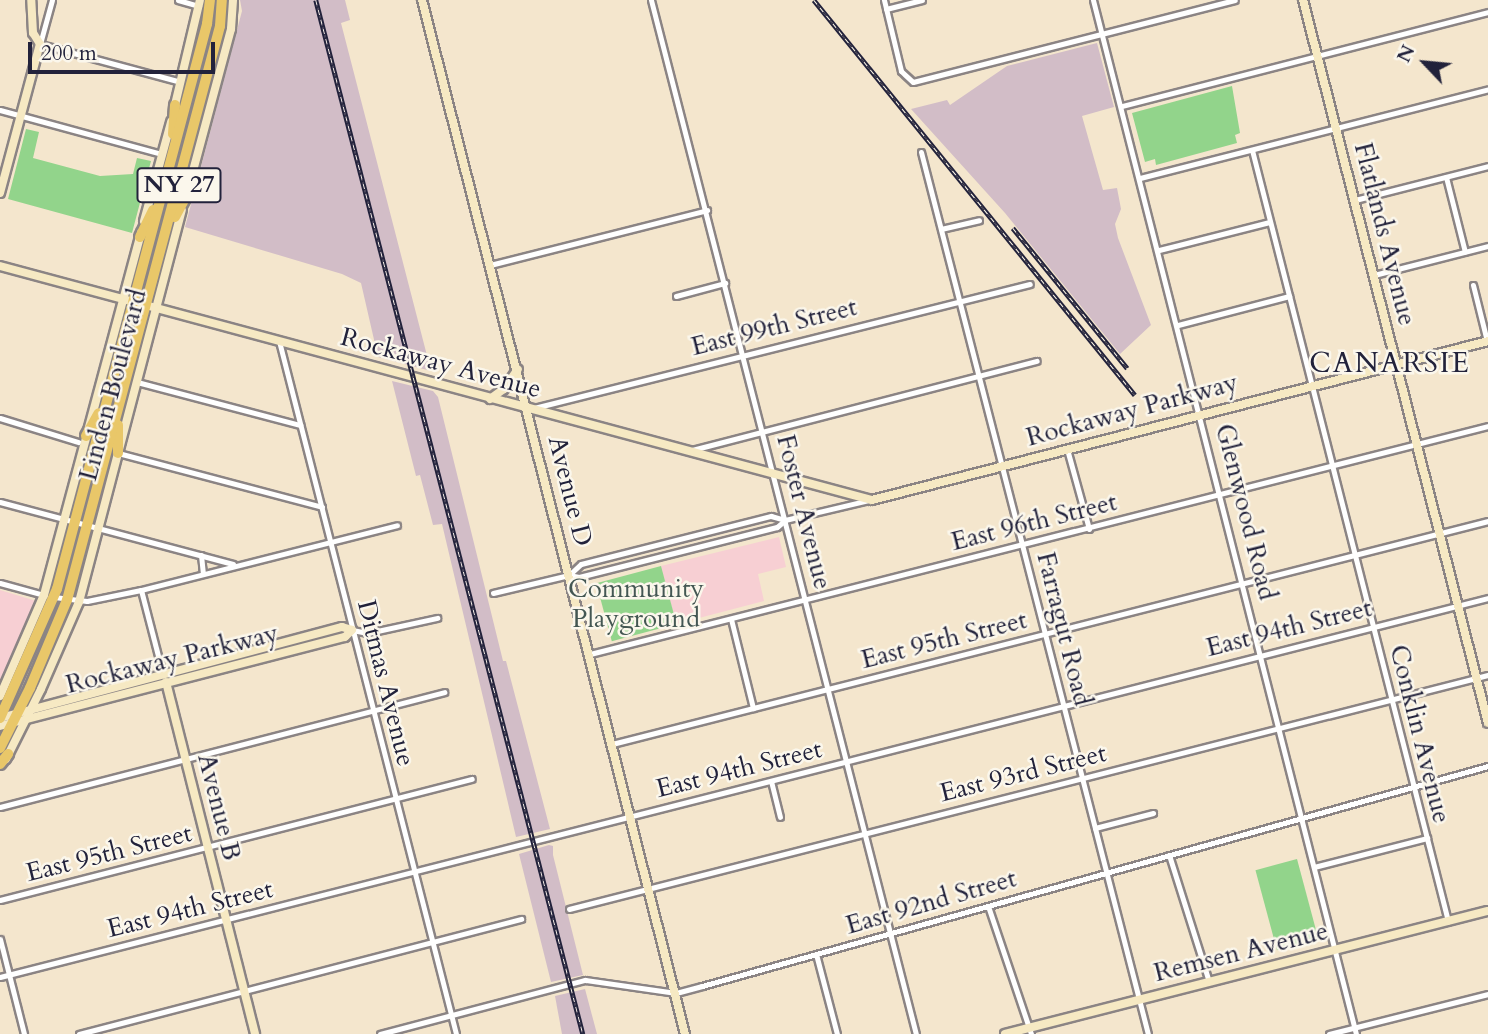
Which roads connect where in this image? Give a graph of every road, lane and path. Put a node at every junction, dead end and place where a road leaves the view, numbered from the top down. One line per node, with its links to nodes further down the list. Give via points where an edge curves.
1 (31, 0): 17 (street, via 33,33)
2 (52, 0): 17 (street)
3 (178, 0): 12 (street)
4 (233, 0): 13 (street, Linden Boulevard)
5 (422, 0): 45 (street, Avenue D)
6 (651, 0): 36 (street, Foster Avenue)
7 (884, 0): 14 (street)
8 (922, 0): 14 (street)
9 (1093, 0): 16 (street, Glenwood Road)
10 (1235, 0): 16 (street)
11 (1303, 0): 18 (street, Flatlands Avenue)
12 (205, 4): 13 (street); 19 (street); 28 (highway, Linden Boulevard / NY 27)
13 (226, 8): 34 (street, Linden Boulevard); 41 (highway, Linden Boulevard / NY 27)
14 (886, 9): 16 (street, via 901,71 913,82)
15 (1488, 12): 18 (street)
16 (1103, 34): 22 (street, Glenwood Road)
17 (40, 44): 19 (street); 24 (street)
18 (1318, 56): 22 (street); 25 (street, Flatlands Avenue)
19 (181, 82): 21 (street)
20 (1488, 89): 25 (street)
21 (175, 106): 28 (highway)
22 (1122, 106): 31 (street, Glenwood Road)
23 (0, 110): 24 (street)
24 (21, 116): 28 (street); 33 (street)
25 (1336, 129): 26 (street); 35 (street, Flatlands Avenue)
26 (1252, 150): 31 (street); 38 (street, Conklin Avenue)
27 (921, 152): 39 (street, Farragut Road)
28 (166, 157): 32 (highway, Linden Boulevard / NY 27); 40 (street, Linden Boulevard)
29 (1488, 166): 30 (street)
30 (1446, 177): 35 (street); 44 (street)
31 (1140, 178): 43 (street, Glenwood Road)
32 (163, 188): 40 (highway); 53 (highway, Linden Boulevard / NY 27)
33 (0, 189)
34 (187, 194): 41 (highway); 55 (street, Linden Boulevard)
35 (1354, 200): 47 (street, Flatlands Avenue)
36 (707, 210): 45 (street); 48 (street, Foster Avenue)
37 (979, 220): 39 (street)
38 (1270, 222): 43 (street); 52 (street, Conklin Avenue)
39 (941, 229): 54 (street, Farragut Road)
40 (140, 237): 53 (street, Linden Boulevard)
41 (164, 238): 55 (highway, Linden Boulevard / NY 27)
42 (1488, 246): 44 (street)
43 (1159, 250): 56 (street, Glenwood Road)
44 (1465, 252): 47 (street)
45 (490, 265): 62 (street, Avenue D)
46 (0, 266): 53 (street, Rockaway Avenue)
47 (1374, 275): 61 (street, Flatlands Avenue)
48 (726, 283): 51 (street); 59 (street, Foster Avenue)
49 (1030, 284): 54 (street, East 99th Street)
50 (1473, 285): 58 (street)
51 (676, 296)
52 (1289, 296): 56 (street); 65 (street, Conklin Avenue)
53 (128, 300): 55 (street, Rockaway Avenue); 66 (highway, Linden Boulevard / NY 27); 75 (street, Linden Boulevard)
54 (960, 300): 59 (street, East 99th Street); 63 (street, Farragut Road)
55 (151, 307): 57 (street, Rockaway Avenue); 64 (street, Linden Boulevard); 69 (highway, Linden Boulevard / NY 27)
56 (1178, 325): 70 (street, Glenwood Road)
57 (279, 341): 67 (street, Rockaway Avenue); 72 (street, Ditmas Avenue)
58 (1487, 341): 61 (street, Rockaway Parkway)
59 (744, 355): 68 (street, East 99th Street); 74 (street, Foster Avenue)
60 (1037, 362): 63 (street)
61 (1396, 364): 65 (street, Rockaway Parkway); 76 (street, Flatlands Avenue)
62 (518, 369): 67 (street); 68 (street, Avenue D)
63 (979, 376): 74 (street); 80 (street, Farragut Road)
64 (137, 382): 72 (street); 79 (street, Linden Boulevard)
65 (1312, 386): 70 (street, Rockaway Parkway); 81 (street, Conklin Avenue)
66 (107, 398): 75 (highway); 87 (highway, Linden Boulevard / NY 27)
67 (490, 399): 68 (street, Rockaway Avenue)
68 (528, 409): 78 (street, Rockaway Avenue); 100 (street, Avenue D)
69 (118, 410): 79 (highway); 91 (highway, Linden Boulevard / NY 27)
70 (1201, 414): 77 (street, Rockaway Parkway); 83 (street, Glenwood Road)
71 (0, 418): 75 (street)
72 (300, 425): 86 (street, Ditmas Avenue)
73 (1488, 426): 76 (street, East 96th Street)
74 (763, 431): 78 (street); 82 (street, Foster Avenue)
75 (82, 439): 87 (street, Linden Boulevard)
76 (1417, 444): 81 (street, East 96th Street); 93 (street, Flatlands Avenue)
77 (1067, 449): 80 (street, Rockaway Parkway); 92 (street)
78 (689, 451): 82 (street, Rockaway Avenue)
79 (118, 453): 86 (street); 91 (street, Linden Boulevard)
80 (1003, 466): 84 (street, Rockaway Parkway); 95 (street, Farragut Road)
81 (1332, 466): 83 (street, East 96th Street); 97 (street, Conklin Avenue)
82 (774, 473): 84 (street, Rockaway Avenue); 88 (street, Foster Avenue)
83 (1221, 494): 92 (street, East 96th Street); 102 (street, Glenwood Road)
84 (872, 500): 88 (street, Rockaway Parkway)
85 (0, 502): 87 (street)
86 (322, 507): 94 (street, Ditmas Avenue)
87 (69, 520): 91 (street); 105 (highway, Linden Boulevard / NY 27)
88 (786, 520): 100 (street, Rockaway Parkway, via 750,534 579,577); 100 (street, Rockaway Parkway, via 771,516 581,564); 107 (street, Foster Avenue)
89 (1488, 521): 93 (street, East 95th Street)
90 (397, 525): 94 (street)
91 (93, 527): 96 (street); 108 (highway, Linden Boulevard / NY 27)
92 (1089, 529): 95 (street, East 96th Street)
93 (1440, 533): 97 (street, East 95th Street); 109 (street, Flatlands Avenue)
94 (330, 542): 98 (street); 113 (street, Ditmas Avenue)
95 (1023, 545): 107 (street, East 96th Street); 114 (street, Farragut Road)
96 (201, 555): 98 (street); 99 (street)
97 (1355, 555): 102 (street, East 95th Street); 112 (street, Conklin Avenue)
98 (236, 564): 99 (street)
99 (203, 573): 103 (street)
100 (569, 575): 104 (street, Rockaway Parkway); 115 (street, Avenue D)
101 (0, 583): 105 (street)
102 (1244, 583): 114 (street, East 95th Street); 116 (street, Glenwood Road)
103 (141, 590): 108 (street); 118 (street, Avenue B)
104 (493, 593)
105 (49, 596): 108 (street); 122 (street, Linden Boulevard); 128 (highway, Linden Boulevard / NY 27)
106 (1488, 598): 109 (street, East 94th Street)
107 (806, 600): 111 (street, East 96th Street); 120 (street, Foster Avenue)
108 (73, 601): 125 (street, Linden Boulevard); 129 (highway, Linden Boulevard / NY 27)
109 (1458, 605): 112 (street, East 94th Street); 119 (street, Flatlands Avenue)
110 (437, 618): 113 (street, Rockaway Parkway, via 368,633)
111 (731, 619): 115 (street, East 96th Street); 126 (street)
112 (1373, 627): 116 (street, East 94th Street); 123 (street, Conklin Avenue)
113 (352, 630): 118 (street, Rockaway Parkway, via 345,637); 127 (street, Ditmas Avenue)
114 (1045, 634): 120 (street, East 95th Street); 124 (street, Farragut Road)
115 (590, 654): 133 (street, Avenue D)
116 (1262, 655): 124 (street, East 94th Street); 132 (street, Glenwood Road)
117 (1488, 675): 119 (street, East 93rd Street)
118 (164, 678): 125 (street, Rockaway Parkway); 129 (street, Rockaway Parkway); 135 (street, Avenue B)
119 (1476, 678): 123 (street, East 93rd Street); 130 (street, Flatlands Avenue)
120 (829, 689): 126 (street, East 95th Street); 136 (street, Foster Avenue)
121 (444, 692): 127 (street)
122 (0, 696)
123 (1392, 699): 132 (street, East 93rd Street); 142 (street, Conklin Avenue)
124 (1064, 706): 136 (street, East 94th Street); 139 (street, Farragut Road)
125 (32, 708): 129 (street, Rockaway Parkway)
126 (753, 708): 133 (street, East 95th Street)
127 (373, 710): 135 (street); 143 (street, Ditmas Avenue)
128 (0, 718): 129 (street, Rockaway Parkway)
129 (19, 718): 131 (street, Rockaway Parkway); 134 (highway, Linden Boulevard / NY 27)
130 (1488, 723)
131 (0, 726)
132 (1281, 727): 139 (street, East 93rd Street); 148 (street, Glenwood Road)
133 (612, 744): 146 (street, Avenue D)
134 (4, 751): 137 (highway, Linden Boulevard)
135 (185, 759): 144 (street); 152 (street, Avenue B)
136 (847, 761): 141 (street, East 94th Street); 150 (street, Foster Avenue)
137 (0, 766)
138 (1488, 766): 142 (street, East 92nd Street)
139 (1081, 778): 149 (street, Farragut Road); 150 (street, East 93rd Street)
140 (472, 779): 143 (street, East 95th Street)
141 (771, 780): 146 (street, East 94th Street); 147 (street)
142 (1414, 787): 148 (street, East 92nd Street); 151 (street, Conklin Avenue)
143 (396, 799): 152 (street, East 95th Street); 155 (street, Ditmas Avenue)
144 (0, 807)
145 (1153, 813): 149 (street)
146 (631, 816): 155 (street, East 94th Street); 157 (street, Avenue D)
147 (780, 817)
148 (1302, 818): 153 (street, East 92nd Street); 154 (street, Glenwood Road)
149 (1095, 828): 156 (street, Farragut Road)
150 (866, 833): 157 (street, East 93rd Street); 165 (street, Foster Avenue)
151 (1427, 838): 154 (street); 164 (street, Conklin Avenue)
152 (207, 847): 158 (street, East 95th Street); 162 (street, Avenue B)
153 (1169, 855): 156 (street, East 92nd Street); 172 (street)
154 (1314, 867): 168 (street, Glenwood Road)
155 (414, 872): 162 (street, East 94th Street); 167 (street, Ditmas Avenue)
156 (1105, 873): 159 (street, East 92nd Street); 176 (street, Farragut Road)
157 (650, 888): 160 (street, East 93rd Street); 174 (street, Avenue D)
158 (0, 900)
159 (988, 906): 165 (street, East 92nd Street); 178 (street)
160 (569, 909)
161 (1488, 911): 164 (street, Remsen Avenue)
162 (226, 919): 170 (street, East 94th Street); 173 (street, Avenue B)
163 (521, 919): 167 (street)
164 (1448, 921): 168 (street, Remsen Avenue)
165 (891, 933): 169 (street, East 92nd Street); 187 (street, Foster Avenue)
166 (0, 939): 170 (street)
167 (433, 944): 173 (street); 177 (street, Ditmas Avenue)
168 (1335, 950): 172 (street, Remsen Avenue); 179 (street, Glenwood Road)
169 (816, 954): 174 (street, East 92nd Street); 186 (street)
170 (9, 975): 171 (street, East 94th Street); 180 (street)
171 (0, 977)
172 (1209, 982): 176 (street, Remsen Avenue)
173 (244, 992): 181 (street); 182 (street, Avenue B)
174 (676, 993): 177 (street, East 92nd Street, via 585,980); 185 (street, Avenue D)
175 (1488, 994): 179 (street)
176 (1139, 1000): 178 (street, Remsen Avenue); 189 (street, Farragut Road)
177 (451, 1016): 183 (street, East 92nd Street); 184 (street, Ditmas Avenue)
178 (1030, 1031): 188 (street, Remsen Avenue)
179 (1355, 1031): 190 (street)
180 (24, 1034)
181 (79, 1034)
182 (255, 1034)
183 (380, 1034)
184 (456, 1034)
185 (685, 1034)
186 (837, 1034)
187 (916, 1034)
188 (1005, 1034)
189 (1147, 1034)
190 (1329, 1034)

